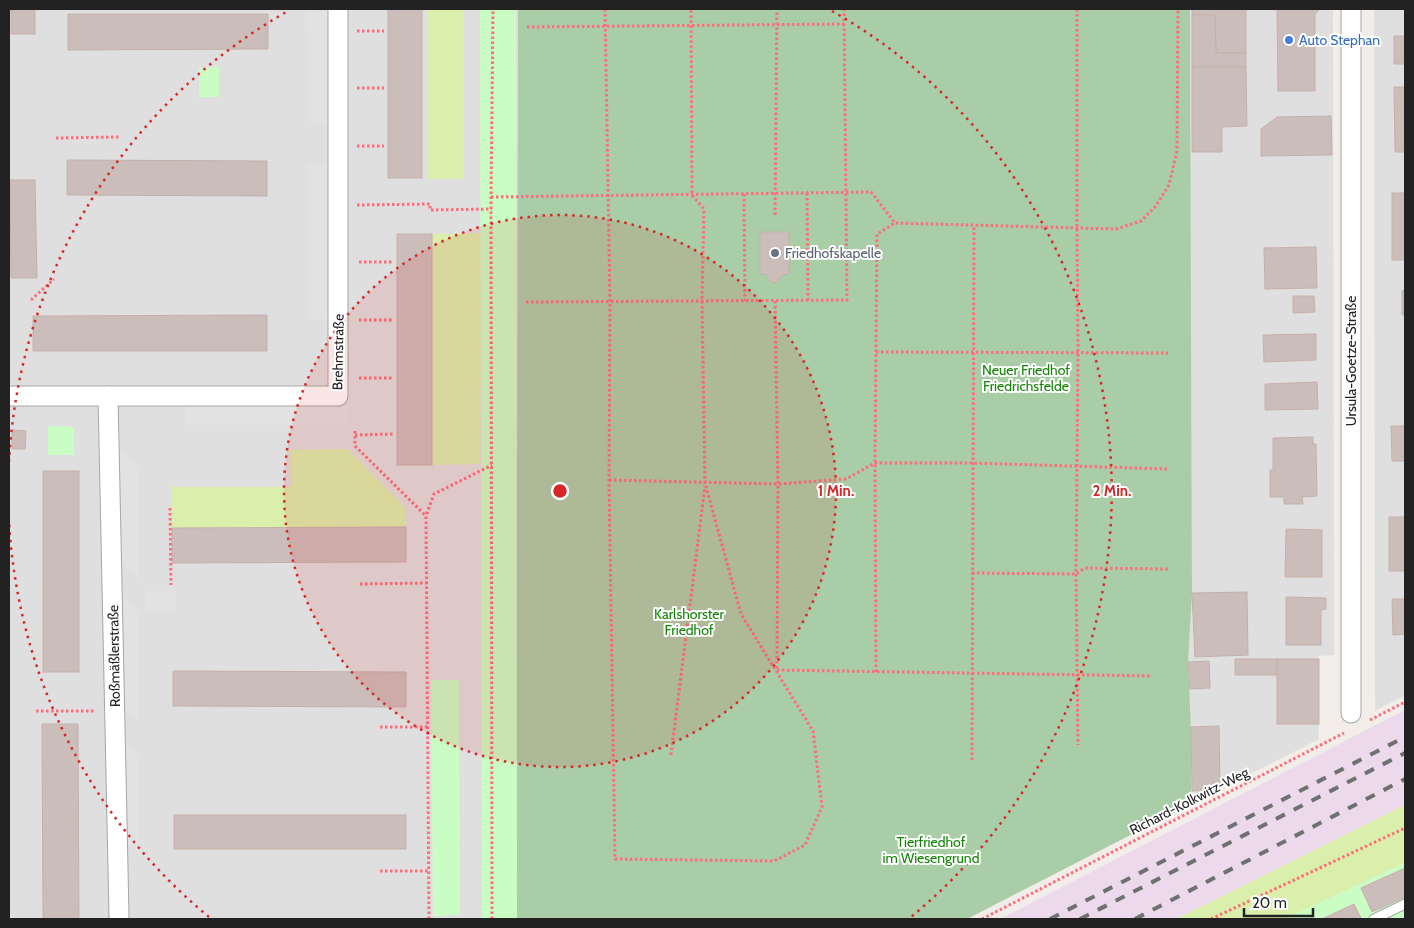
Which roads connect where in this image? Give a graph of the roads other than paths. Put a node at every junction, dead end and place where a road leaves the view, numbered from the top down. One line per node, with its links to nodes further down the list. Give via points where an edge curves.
1 (338, 9): 4 (street, Brehmstraße, via 338,396)
2 (1352, 9): 5 (street, Ursula-Goetze-Straße)
3 (9, 396): 4 (street, Brehmstraße)
4 (108, 396): 7 (street, Roßmäßlerstraße)
5 (1356, 721)
6 (1405, 904): 8 (lane)
7 (119, 916)
8 (1374, 919)

